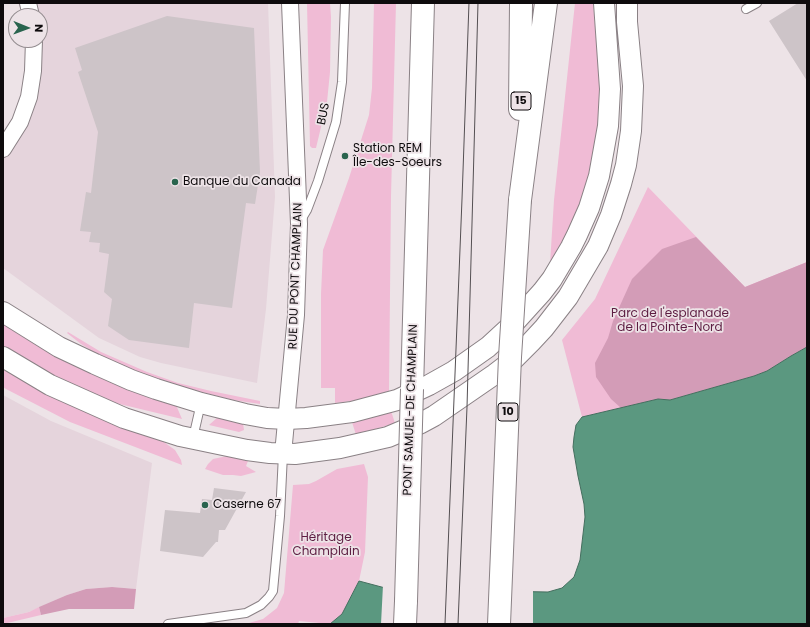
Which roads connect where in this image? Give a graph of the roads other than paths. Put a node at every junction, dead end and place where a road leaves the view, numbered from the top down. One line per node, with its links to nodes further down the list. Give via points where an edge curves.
1 (290, 3): 13 (street, RUE DU PONT CHAMPLAIN)
2 (345, 3): 13 (lane, BUS, via 342,82 336,122 318,181)
3 (423, 3): 21 (highway, PONT SAMUEL-DE CHAMPLAIN, bridge)
4 (521, 3): 12 (highway, 15)
5 (546, 3): 12 (highway, 10)
6 (604, 3): 17 (street, via 610,89 603,161 589,208 577,235 558,270 542,292 514,324 488,347 429,385 397,400 363,409)
7 (627, 3): 19 (street, via 633,97 626,165 598,246 560,308 512,361 421,423 359,445 320,452)
8 (757, 3): 9 (lane)
9 (746, 9)
10 (34, 48): 11 (street, via 34,71 29,97 20,122)
11 (3, 149)
12 (520, 200): 22 (highway, 10, bridge, via 510,357)
13 (299, 224): 17 (street, RUE DU PONT CHAMPLAIN, via 296,315)
14 (3, 312): 16 (street, via 53,344 95,364 156,389)
15 (3, 357): 18 (street, via 50,385 96,406 147,426)
16 (201, 403): 17 (street, via 245,414); 18 (lane)
17 (287, 419): 19 (street, RUE DU PONT CHAMPLAIN)
18 (193, 439): 19 (street)
19 (283, 454): 20 (lane, via 273,591 269,597 262,605 246,613)
20 (168, 624)
21 (404, 624)
22 (499, 624)

